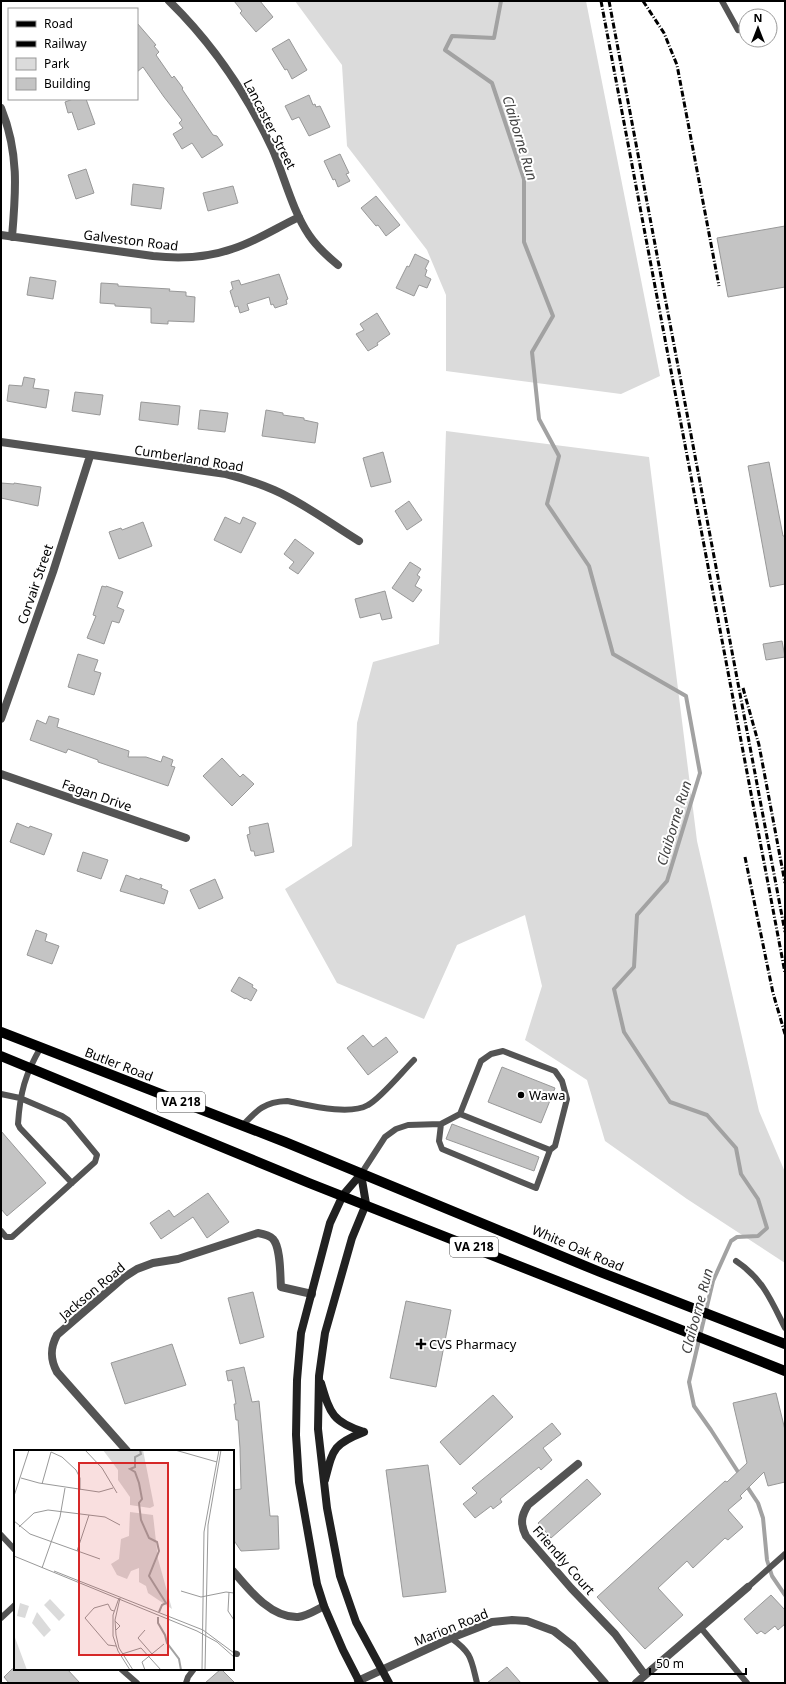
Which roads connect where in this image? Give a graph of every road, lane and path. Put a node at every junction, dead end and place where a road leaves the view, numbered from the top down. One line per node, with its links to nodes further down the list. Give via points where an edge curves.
1 (169, 1): 5 (street, Lancaster Street, via 230,73 272,147)
2 (722, 1): 3 (lane)
3 (738, 30)
4 (1, 108): 7 (street, via 9,127 16,172)
5 (299, 217): 7 (street, Galveston Road, via 233,249 191,258 153,256); 8 (street, Lancaster Street, via 308,234)
6 (1, 235): 7 (street, Galveston Road)
7 (12, 237)
8 (338, 265)
9 (1, 442): 10 (street, Cumberland Road)
10 (90, 456): 11 (street, Cumberland Road, via 226,474 251,481 297,502); 12 (street, Corvair Street, via 53,572)
11 (359, 541)
12 (1, 719)
13 (1, 774): 14 (street, Fagan Drive)
14 (186, 838)
15 (1, 1032): 16 (main road, Butler Road / VA 218)
16 (41, 1048): 19 (lane); 24 (main road, Butler Road / VA 218)
17 (1, 1056): 19 (main road, VA 218)
18 (414, 1060): 24 (lane, via 373,1101 358,1110 278,1102 258,1109)
19 (30, 1067): 21 (lane); 28 (main road, VA 218)
20 (1, 1094): 21 (lane)
21 (20, 1098): 27 (lane, via 20,1128); 27 (lane, via 68,1120 97,1155 95,1162)
22 (460, 1114): 23 (lane); 25 (lane); 25 (lane, via 481,1061 491,1054 503,1051 556,1071 567,1099 556,1146)
23 (441, 1124): 25 (lane, via 439,1141 442,1149 536,1188); 26 (lane, via 408,1125 396,1129 386,1137)
24 (242, 1126): 26 (main road, Butler Road / VA 218)
25 (550, 1150)
26 (361, 1174): 28 (main road); 29 (main road); 34 (main road, White Oak Road / VA 218, via 600,1272)
27 (72, 1183): 30 (lane, via 12,1237 6,1237)
28 (343, 1195): 29 (main road, VA 218); 32 (main road, via 330,1223)
29 (366, 1204): 35 (main road, VA 218); 36 (main road, via 352,1238 325,1333)
30 (1, 1231)
31 (736, 1261): 33 (lane, via 749,1270 764,1288)
32 (312, 1294): 37 (street, Jackson Road, via 281,1287 278,1248 274,1240 258,1233 178,1259 153,1263 123,1278 57,1335 51,1354 57,1372); 46 (main road, via 301,1333 296,1435 304,1519)
33 (785, 1328)
34 (785, 1344)
35 (785, 1371)
36 (318, 1376): 39 (main road, via 318,1429); 39 (main road, via 335,1418 364,1432 338,1445 330,1460)
37 (126, 1450)
38 (578, 1464): 53 (street, Friendly Court, via 528,1505 521,1521 523,1530 571,1588 615,1634)
39 (324, 1485): 52 (main road, via 340,1576 356,1622)
40 (1, 1534): 41 (lane)
41 (14, 1549)
42 (785, 1554): 44 (lane)
43 (234, 1572): 46 (street, via 259,1599 284,1616 299,1617)
44 (748, 1586): 48 (street)
45 (14, 1605): 47 (lane)
46 (324, 1606): 54 (main road)
47 (1, 1618)
48 (701, 1628): 53 (street); 61 (lane)
49 (451, 1638): 52 (street, Marion Road); 58 (lane, via 465,1648 472,1660); 59 (street, Marion Road, via 492,1622 519,1620 542,1625 566,1640)
50 (122, 1670): 55 (lane)
51 (193, 1670): 56 (lane)
52 (380, 1670): 54 (street, Marion Road); 57 (main road)
53 (645, 1675): 60 (street)
54 (357, 1682)
55 (137, 1683)
56 (186, 1683)
57 (389, 1683)
58 (477, 1683)
59 (605, 1683)
60 (636, 1683)
61 (747, 1683)

